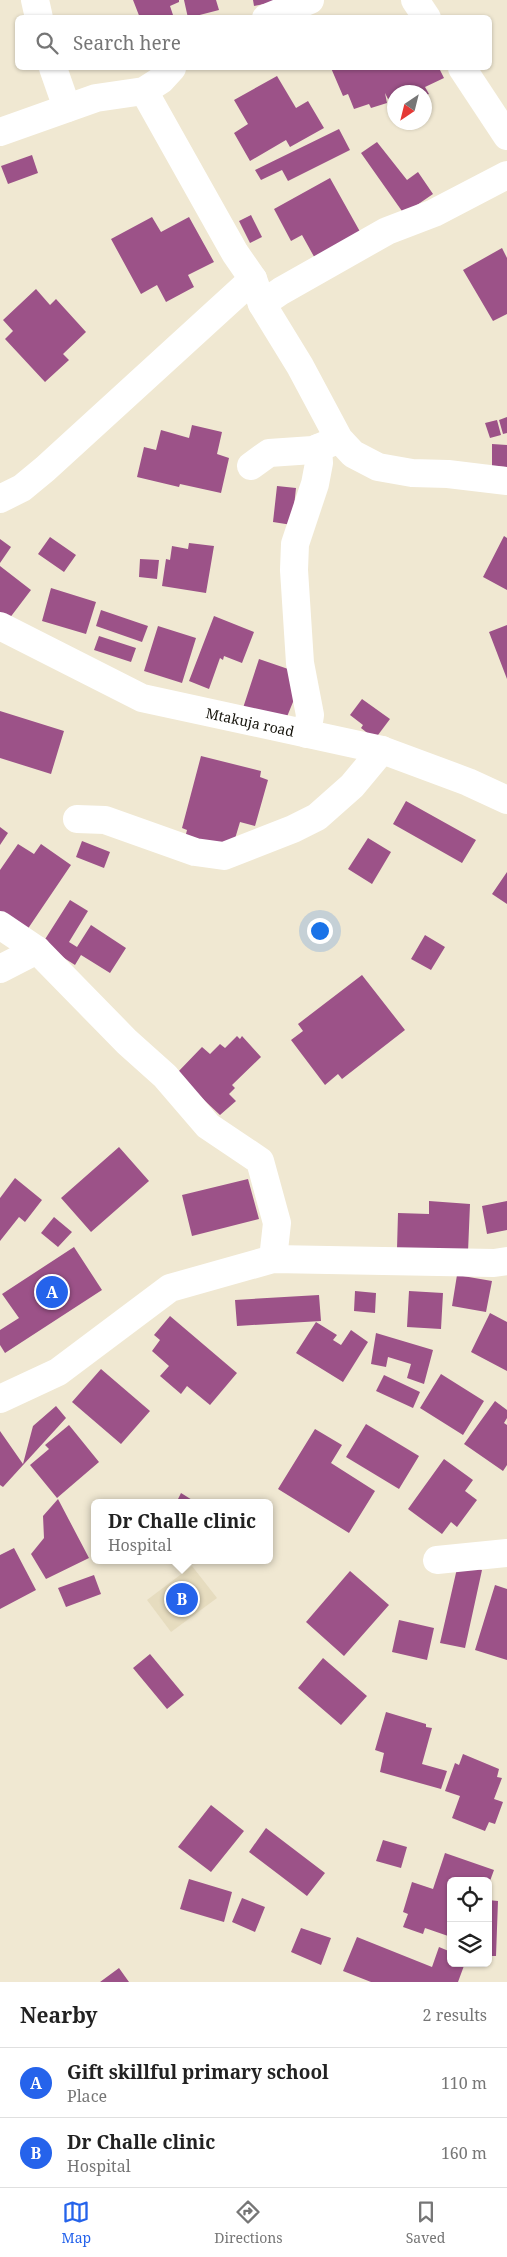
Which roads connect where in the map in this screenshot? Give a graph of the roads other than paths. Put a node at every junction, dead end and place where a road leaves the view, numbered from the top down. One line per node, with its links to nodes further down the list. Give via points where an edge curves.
1 (35, 0): 4 (street)
2 (310, 0): 5 (street)
3 (415, 0): 6 (street)
4 (38, 15)
5 (273, 15)
6 (425, 15)
7 (55, 70): 11 (street)
8 (170, 70): 10 (street)
9 (463, 70): 13 (street)
10 (144, 91): 11 (street, via 96,98); 15 (street)
11 (67, 108): 12 (street)
12 (0, 132)
13 (507, 136)
14 (507, 176): 15 (street, via 434,213 388,231 281,290)
15 (258, 291): 16 (street, via 300,366); 19 (street, via 22,488)
16 (329, 443): 17 (street, via 269,453); 18 (street, via 378,467); 21 (street, via 319,463 295,544 300,663 310,715)
17 (251, 466)
18 (507, 481)
19 (0, 499)
20 (0, 626): 21 (street, Mtakuja road, via 142,698)
21 (307, 734): 22 (street, Mtakuja road)
22 (382, 750): 23 (street, Mtakuja road); 24 (street, via 352,786 317,817 224,856 195,852 106,820)
23 (507, 800)
24 (77, 820)
25 (0, 925): 26 (street)
26 (37, 950): 27 (street); 28 (street, via 165,1076 208,1126 260,1161 277,1223)
27 (0, 969)
28 (273, 1259): 29 (street); 30 (street, via 170,1288 58,1372)
29 (507, 1261)
30 (0, 1400)
31 (507, 1552): 32 (street)
32 (437, 1560)

